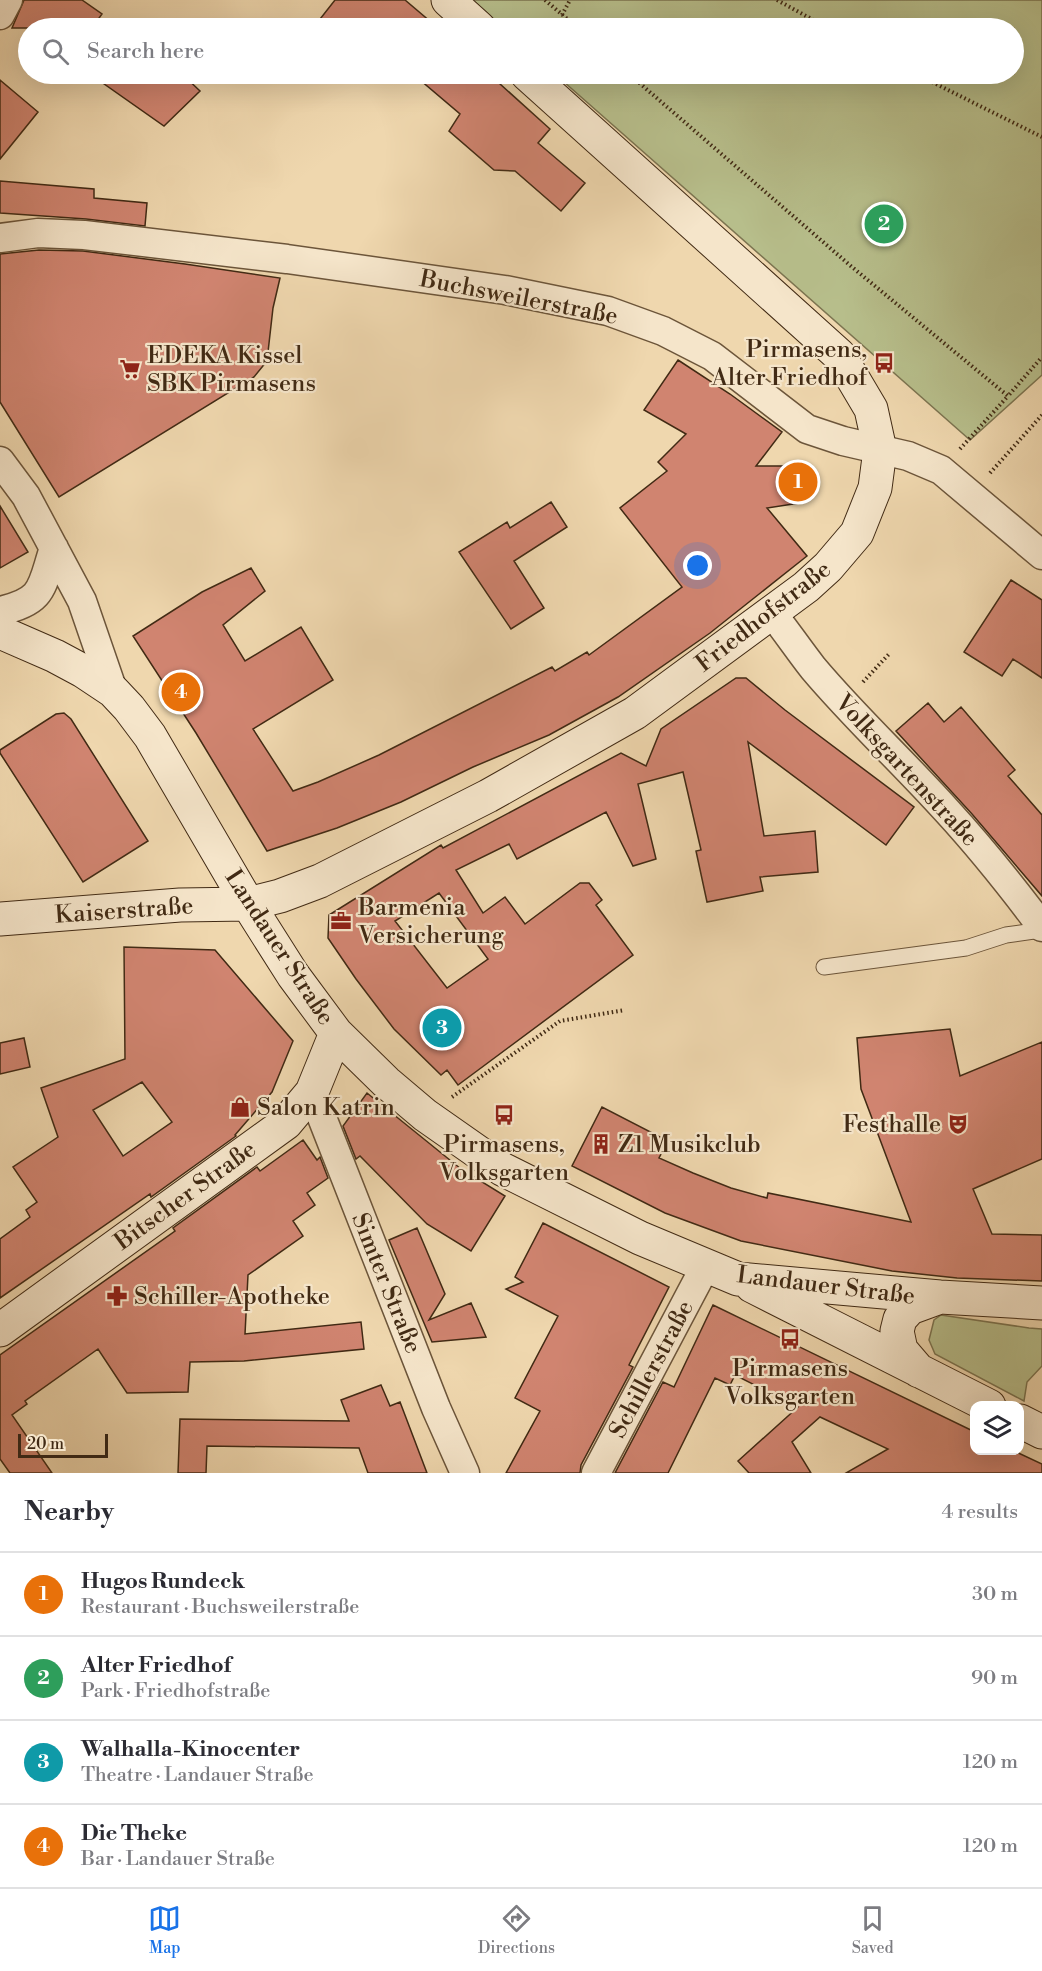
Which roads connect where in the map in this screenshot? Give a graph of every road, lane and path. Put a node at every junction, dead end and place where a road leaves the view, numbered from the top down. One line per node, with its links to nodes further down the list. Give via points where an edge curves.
1 (8, 0): 6 (street)
2 (448, 0): 8 (main road)
3 (545, 0): 7 (path)
4 (570, 0): 7 (path)
5 (777, 0): 10 (path)
6 (0, 15)
7 (562, 15): 9 (path)
8 (468, 18)
9 (566, 18)
10 (810, 18)
11 (538, 84): 19 (main road, Friedhofstraße, via 839,355 871,409)
12 (641, 84): 17 (path)
13 (936, 84): 14 (path)
14 (1042, 137)
15 (0, 238): 19 (street, Buchsweilerstraße, via 38,233 84,235 286,259 505,290 608,311 663,331 712,356 807,429)
16 (1042, 357): 17 (path)
17 (1008, 396): 21 (path)
18 (1042, 415): 22 (path)
19 (880, 450): 21 (street, Buchsweilerstraße, via 908,456); 26 (main road, Friedhofstraße, via 874,488 857,533 828,567)
20 (0, 460): 23 (street, Landauer Straße, via 26,496)
21 (941, 470): 22 (street, Buchsweilerstraße)
22 (971, 494): 24 (street, Buchsweilerstraße)
23 (54, 548): 25 (street, via 40,591 20,606); 29 (street, Landauer Straße, via 82,601)
24 (1042, 555)
25 (0, 611)
26 (772, 613): 30 (street, Volksgartenstraße); 31 (main road, Friedhofstraße, via 635,713 581,745 320,881)
27 (0, 632): 29 (main road, Landauer Straße, via 55,656)
28 (889, 654): 30 (path)
29 (113, 691): 31 (main road, Landauer Straße, via 150,736)
30 (844, 702): 33 (street, Volksgartenstraße, via 967,833)
31 (248, 904): 32 (main road, Kaiserstraße, via 180,905); 36 (main road, Landauer Straße)
32 (0, 919)
33 (1042, 929): 34 (lane, via 966,948)
34 (824, 967)
35 (625, 1010): 38 (path, via 560,1021)
36 (336, 1033): 37 (main road, Bitscher Straße); 38 (main road, Landauer Straße)
37 (312, 1092): 43 (main road, Bitscher Straße, via 286,1123); 48 (street, Simter Straße)
38 (425, 1115): 39 (main road, Landauer Straße, via 502,1169 640,1238)
39 (706, 1265): 40 (main road, Landauer Straße); 49 (street, Schillerstraße)
40 (738, 1279): 41 (main road, Landauer Straße); 44 (main road)
41 (940, 1298): 42 (main road, Landauer Straße); 44 (main road, via 910,1308 900,1319 897,1331 901,1350)
42 (1042, 1303)
43 (0, 1330)
44 (921, 1372): 45 (main road)
45 (979, 1401)
46 (1024, 1423): 47 (main road)
47 (1042, 1432)
48 (465, 1473)
49 (596, 1473)

